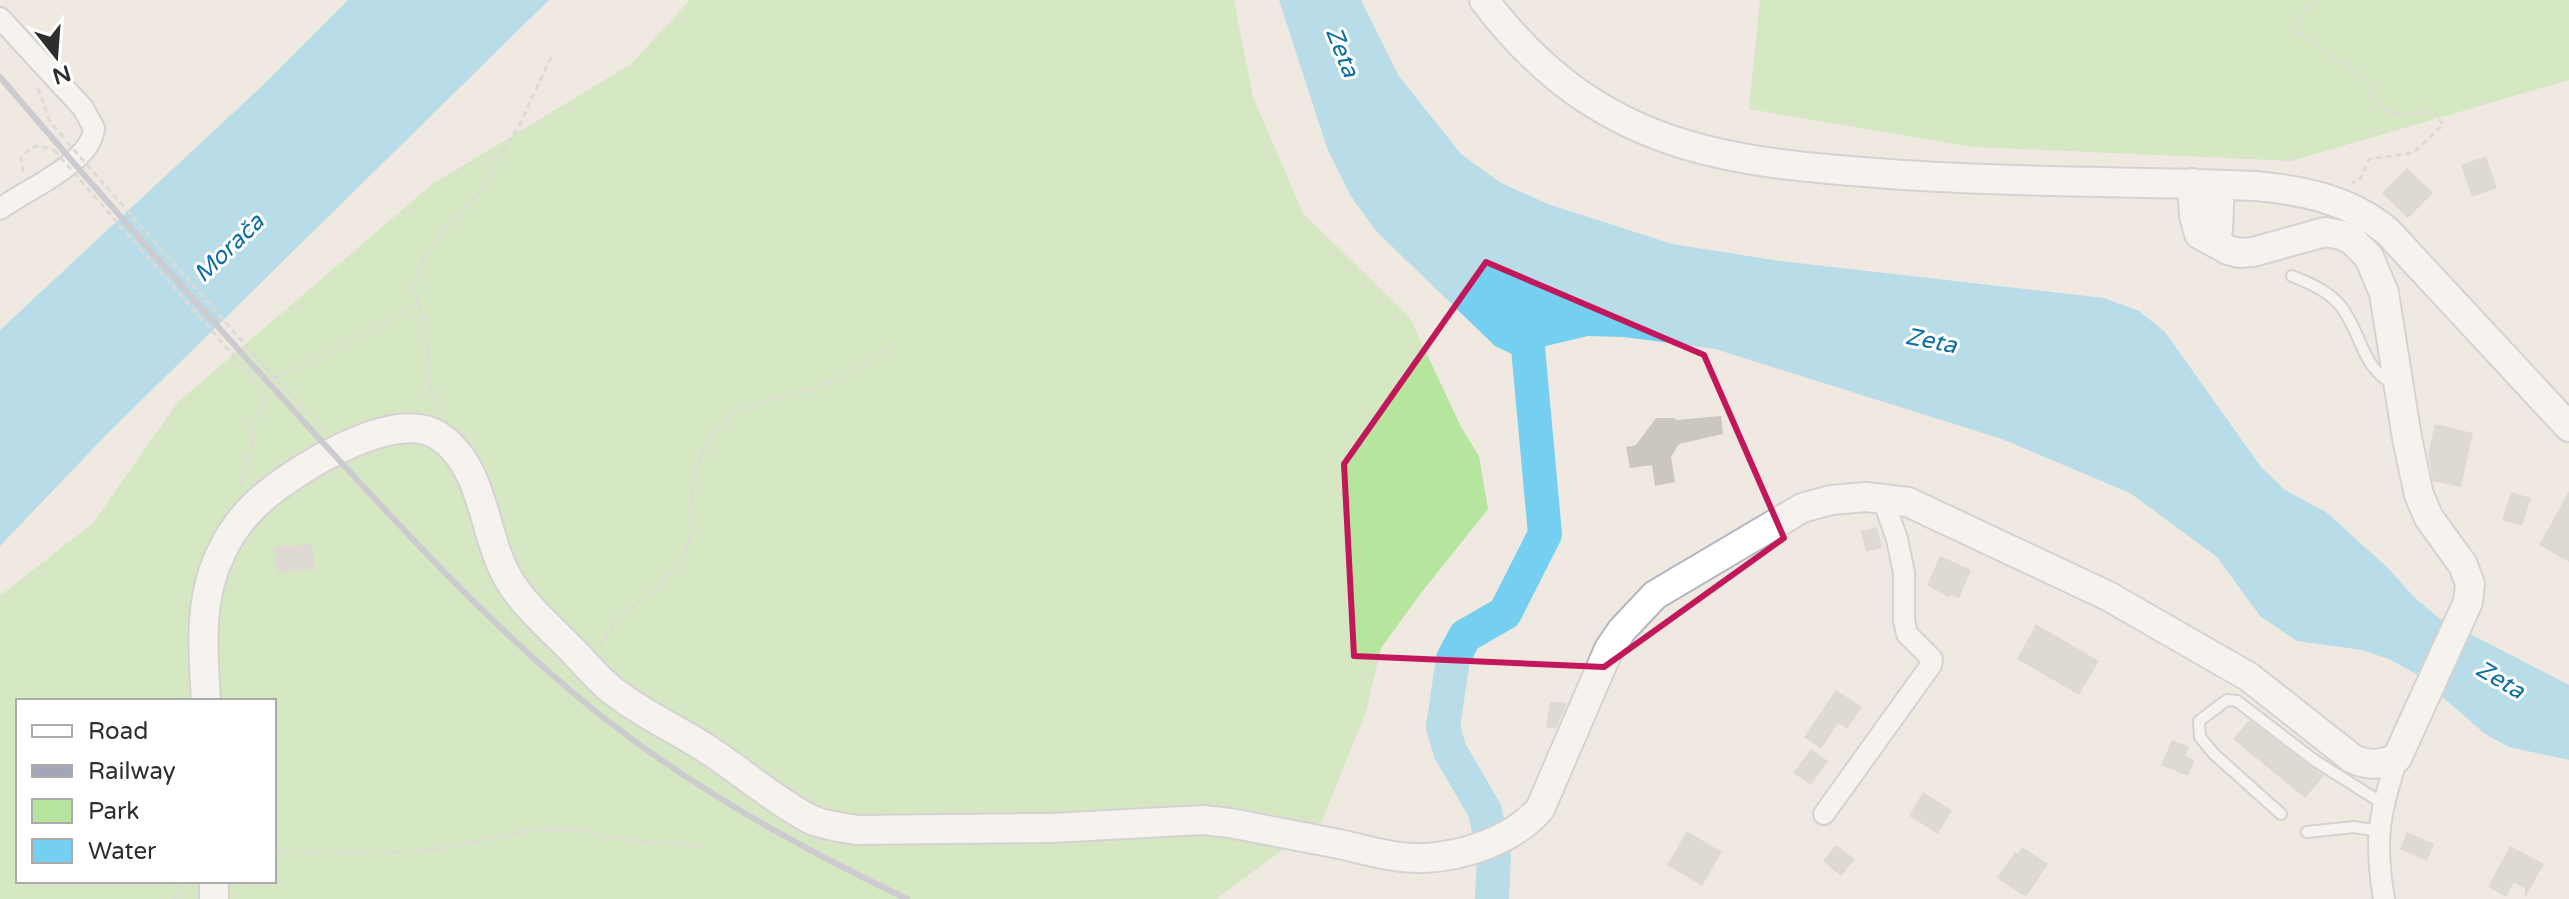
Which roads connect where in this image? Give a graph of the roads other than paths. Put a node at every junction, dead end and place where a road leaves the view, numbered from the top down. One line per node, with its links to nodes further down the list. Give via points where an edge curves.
1 (1484, 0): 3 (street, via 1530,53 1584,97 1648,132 1708,153 1790,166)
2 (0, 18): 4 (street, via 83,108 94,128 90,143 55,175)
3 (2206, 194): 6 (street, via 2218,230 2212,240 2228,250 2246,253 2325,232 2357,244 2376,270 2384,293); 7 (street, via 2281,188 2366,216 2387,231)
4 (0, 209)
5 (2292, 276): 6 (lane, via 2322,289 2339,305 2370,366)
6 (2398, 386): 10 (street, via 2422,503 2470,584 2468,602)
7 (2569, 427)
8 (1883, 499): 9 (street, via 1831,500 1802,508 1655,595 1609,649 1540,809 1511,834 1423,858 1203,820 857,830 811,819 614,692 525,603 509,580 471,475 451,446 412,426 378,431 345,447 296,474 249,512 220,554 206,597); 10 (street, via 1938,514 2108,596 2249,677 2353,759 2382,765); 12 (street, via 1904,573 1907,634 1932,659 1931,665)
9 (206, 699)
10 (2397, 758): 11 (street)
11 (2382, 803): 13 (lane, via 2237,701 2227,700 2199,721 2200,737); 14 (street)
12 (1824, 814)
13 (2281, 814)
14 (2378, 831): 15 (lane, via 2354,827); 16 (street)
15 (2307, 832)
16 (2384, 899)

